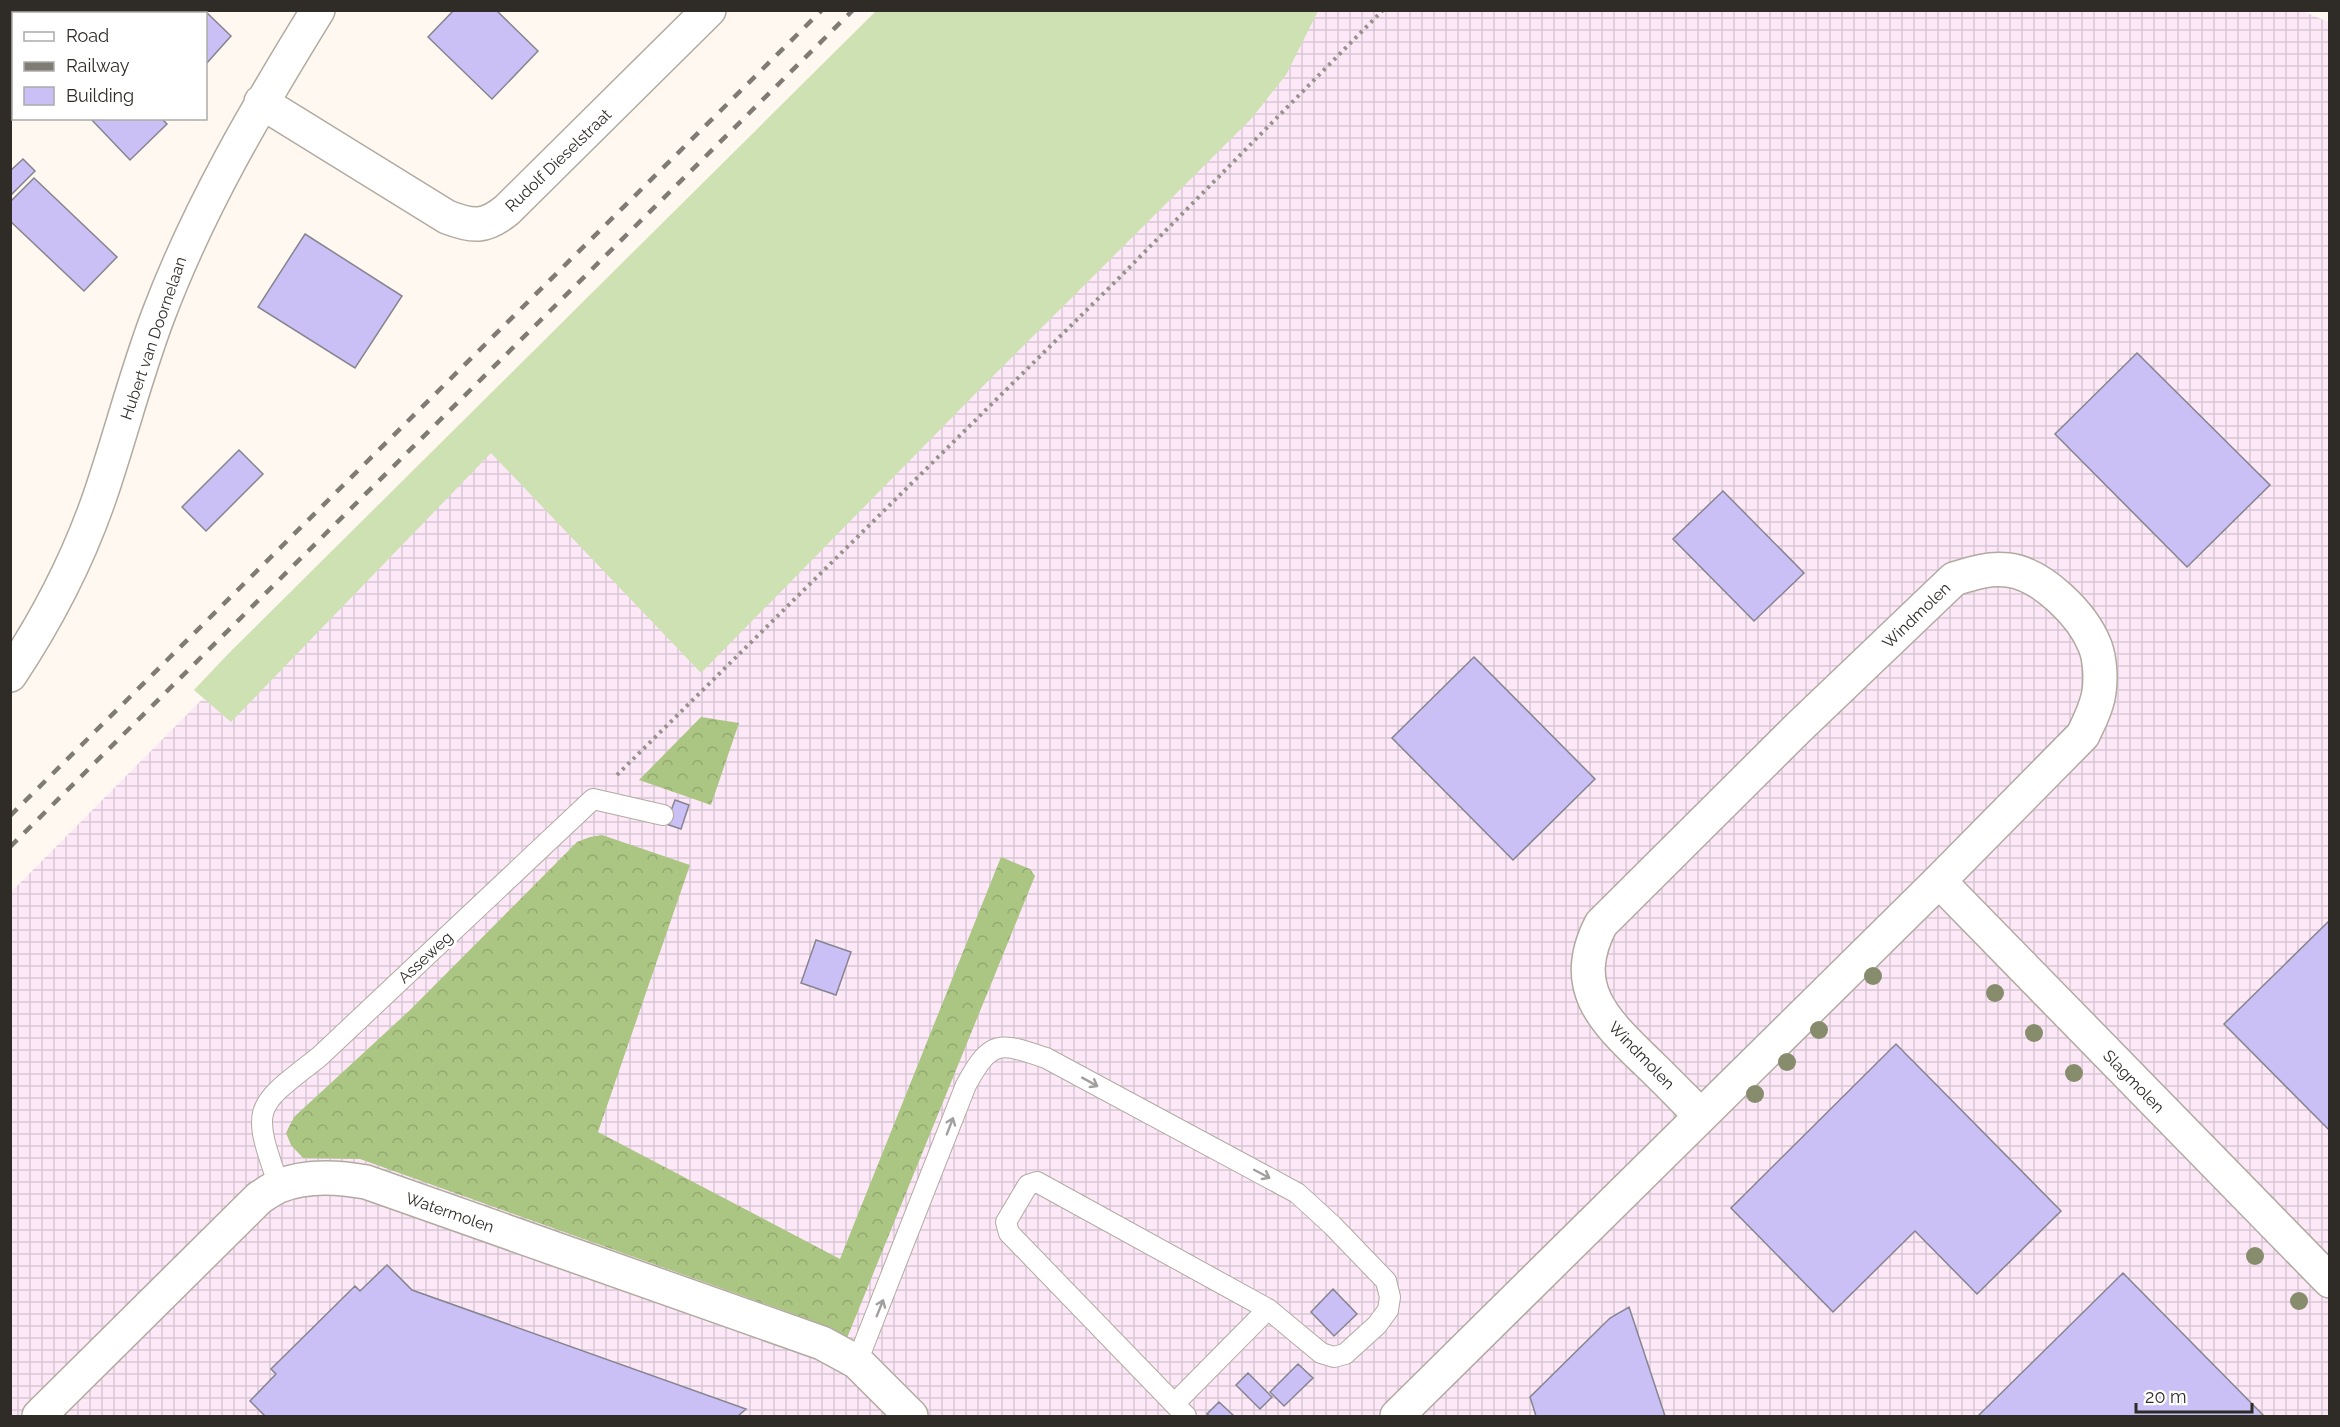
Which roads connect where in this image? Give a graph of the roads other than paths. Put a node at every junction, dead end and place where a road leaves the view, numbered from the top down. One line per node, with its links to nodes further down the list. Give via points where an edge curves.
1 (318, 10): 3 (street, Hubert van Doornelaan)
2 (709, 10): 3 (street, Rudolf Dieselstraat, via 507,210 482,225 447,217)
3 (261, 102): 4 (street, Hubert van Doornelaan, via 201,214 172,281 79,549 53,604)
4 (10, 675)
5 (663, 815): 8 (lane, Asseweg, via 593,799 319,1057 282,1086 270,1098 260,1119)
6 (1939, 882): 7 (street, Windmolen); 7 (street, Windmolen, via 2083,735 2099,693 2096,647 2084,625 2065,603 2036,580 2010,570 1982,570 1954,579 1601,924 1587,963 1597,1004 1611,1027); 9 (street, Slagmolen)
7 (1701, 1116): 15 (street, Windmolen)
8 (279, 1186): 11 (street, Watermolen, via 326,1178 366,1182 822,1343); 13 (street, Watermolen, via 259,1198 223,1232)
9 (2330, 1281)
10 (1268, 1309): 11 (lane, one-way to 10, via 966,1085 984,1056 996,1048 1011,1046 1046,1058 1297,1193 1386,1281 1390,1297 1388,1310 1377,1325 1345,1354 1334,1357 1321,1353); 12 (lane); 12 (lane, via 1037,1182 1028,1185 1006,1222 1009,1233)
11 (857, 1362): 14 (street, Watermolen)
12 (1180, 1410)
13 (39, 1416)
14 (911, 1416)
15 (1397, 1416)

